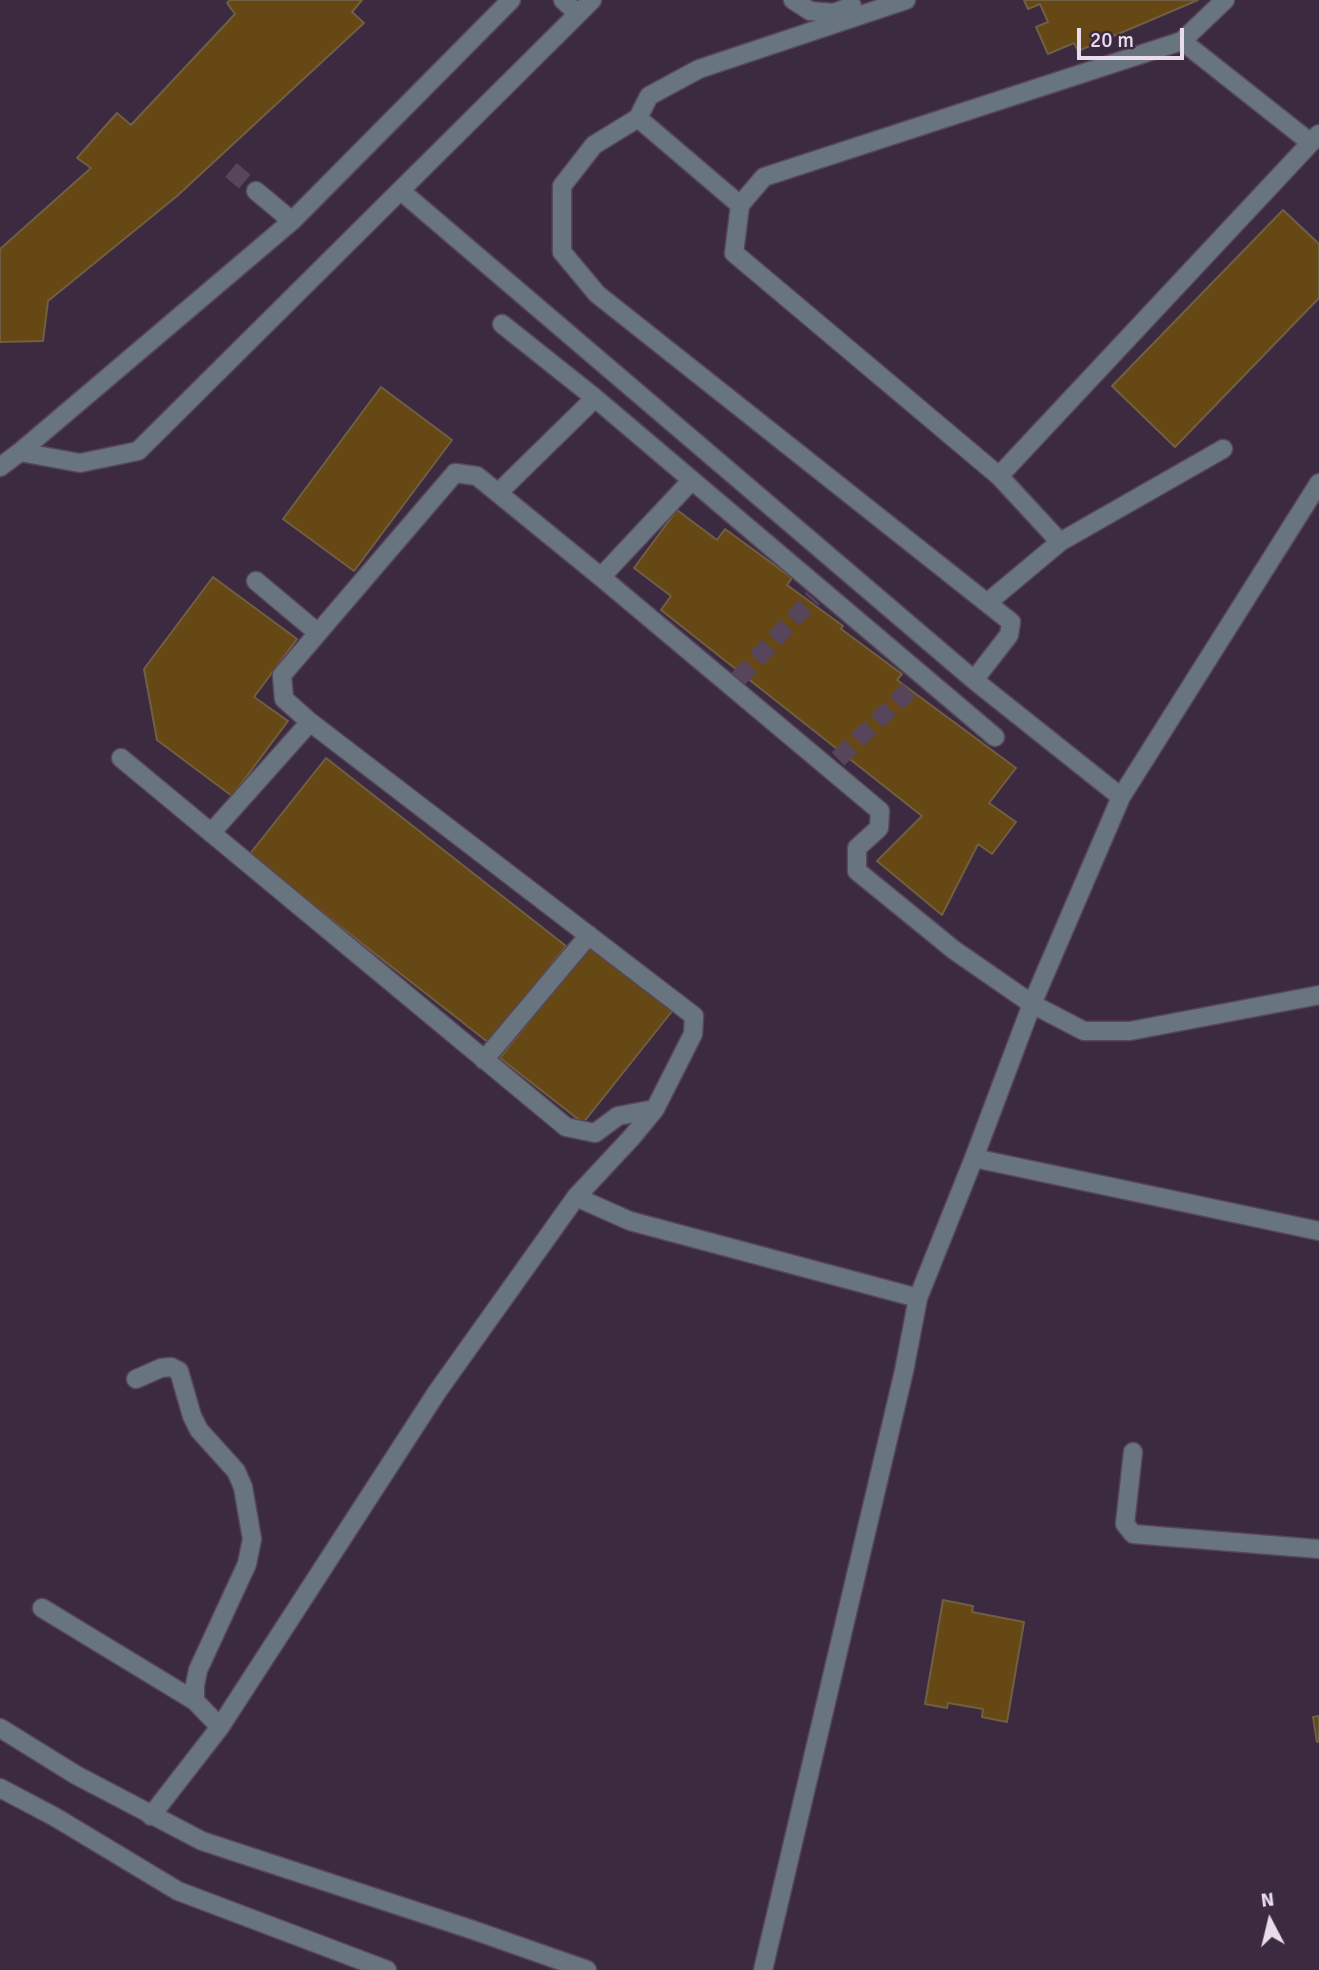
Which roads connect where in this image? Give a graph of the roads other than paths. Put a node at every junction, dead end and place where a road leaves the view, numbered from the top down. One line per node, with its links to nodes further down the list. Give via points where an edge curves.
1 (511, 0): 15 (street)
2 (562, 0): 8 (street)
3 (592, 0): 8 (street)
4 (793, 0): 5 (street, via 810,11 834,13)
5 (868, 0)
6 (906, 0): 10 (street, via 699,69 649,96)
7 (1224, 0): 9 (street)
8 (578, 14): 13 (street)
9 (1182, 41): 11 (street); 14 (street, via 764,177)
10 (638, 118): 14 (street); 28 (street, via 594,145 562,186 562,252 597,294)
11 (1315, 139): 21 (street)
12 (256, 191): 15 (street)
13 (401, 191): 19 (street, via 138,452 80,463); 30 (street)
14 (740, 205): 21 (street, via 734,253)
15 (292, 221): 19 (street)
16 (502, 324): 17 (street)
17 (595, 398): 22 (street); 24 (street)
18 (1223, 449): 25 (street)
19 (20, 452): 20 (street)
20 (0, 467)
21 (999, 476): 25 (street)
22 (692, 480): 26 (street); 32 (street, via 918,681)
23 (1319, 483): 34 (street)
24 (498, 493): 26 (street); 29 (street, via 477,476 455,473)
25 (1060, 542): 28 (street)
26 (601, 577): 38 (street, via 834,764 880,811 878,828 857,848 857,871 954,950)
27 (256, 582): 29 (street)
28 (986, 603): 30 (street, via 1011,622 1009,635)
29 (318, 633): 31 (street, via 282,675 284,699)
30 (974, 680): 34 (street)
31 (310, 722): 35 (street); 36 (street)
32 (995, 737)
33 (121, 758): 35 (street)
34 (1121, 797): 38 (street)
35 (211, 833): 39 (street)
36 (589, 935): 39 (street); 40 (street, via 694,1016 693,1034)
37 (1319, 995): 38 (street, via 1130,1031 1084,1031)
38 (1032, 1004): 41 (street)
39 (484, 1060): 40 (street, via 566,1128 595,1133 618,1116)
40 (654, 1109): 42 (street)
41 (974, 1158): 43 (street); 44 (street)
42 (576, 1197): 44 (street, via 630,1221); 50 (street, via 437,1392)
43 (1319, 1231)
44 (918, 1298): 56 (street)
45 (136, 1379): 49 (street, via 161,1368 179,1371 199,1430 236,1471 243,1487 252,1539 247,1564 198,1670)
46 (1133, 1452): 47 (street, via 1125,1524 1133,1534)
47 (1319, 1549)
48 (42, 1608): 49 (street)
49 (195, 1701): 50 (street)
50 (220, 1727): 53 (street)
51 (0, 1728): 53 (street)
52 (0, 1788): 54 (street, via 178,1891)
53 (151, 1816): 55 (street, via 202,1841)
54 (387, 1970)
55 (587, 1970)
56 (763, 1970)

